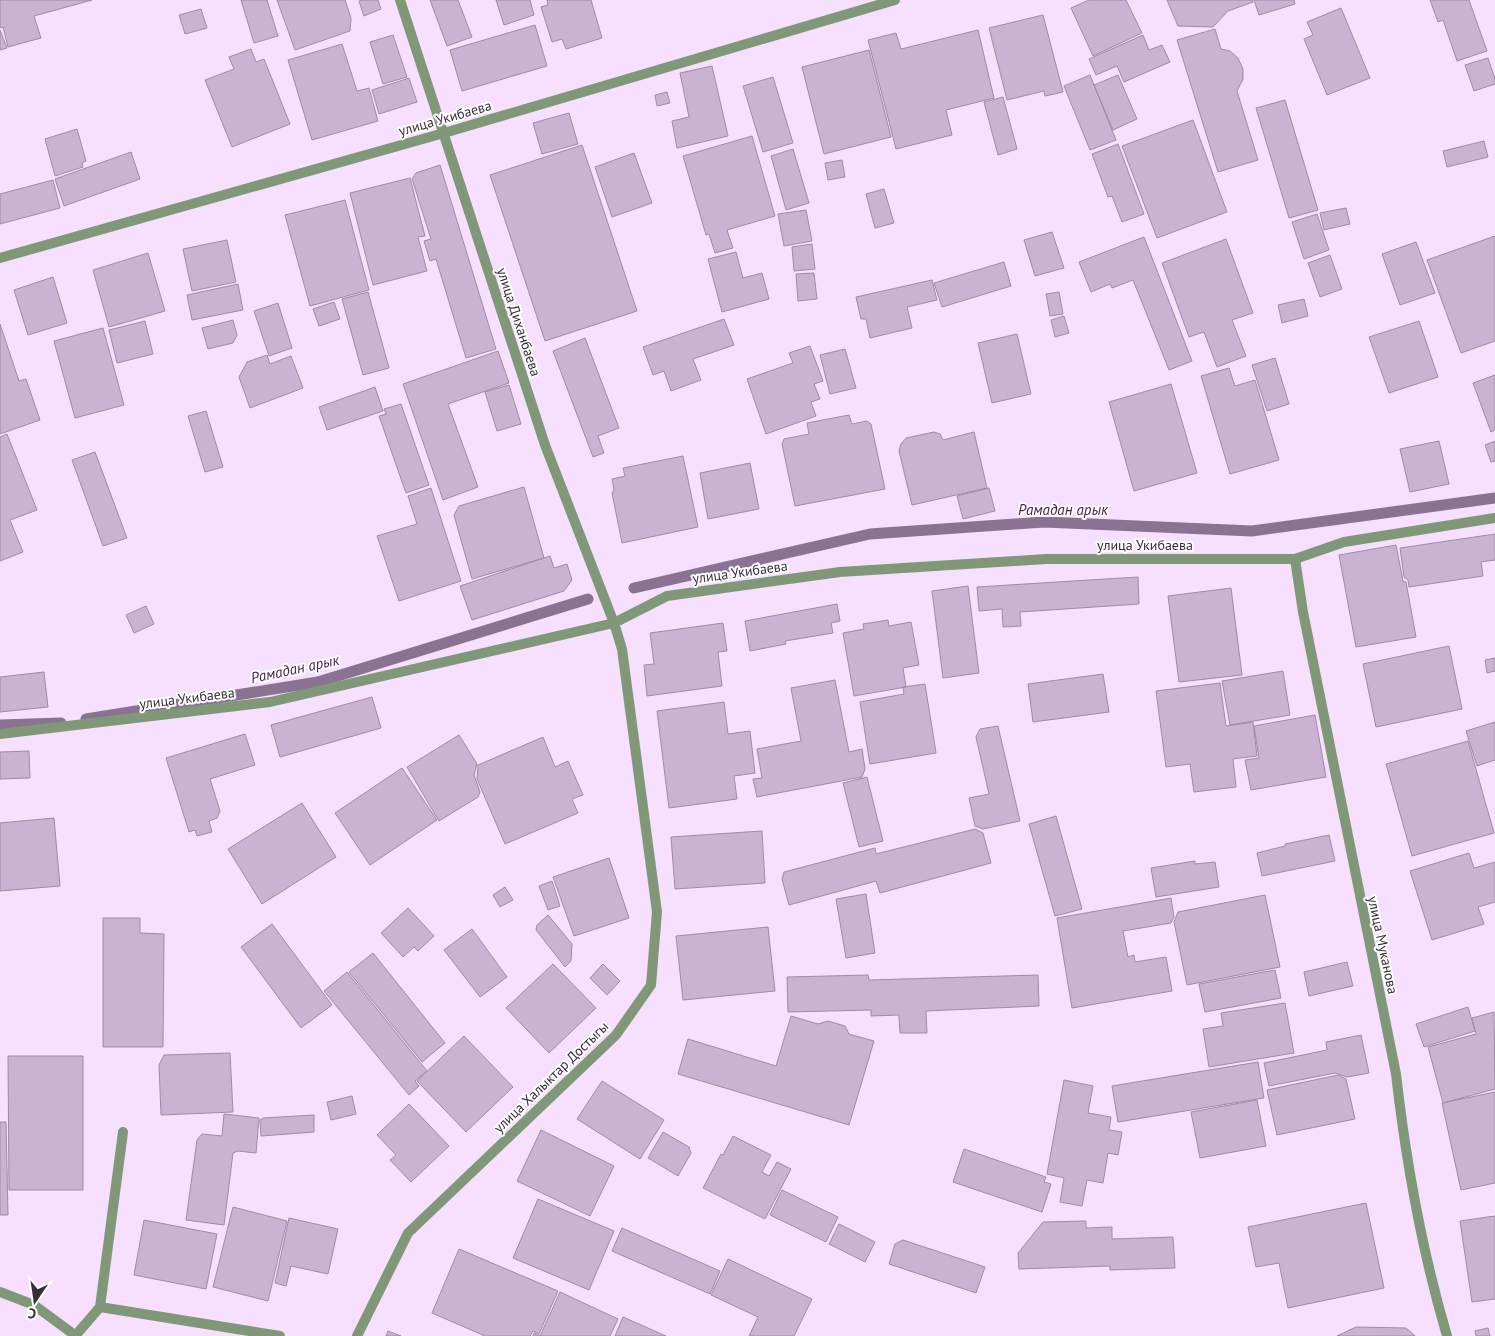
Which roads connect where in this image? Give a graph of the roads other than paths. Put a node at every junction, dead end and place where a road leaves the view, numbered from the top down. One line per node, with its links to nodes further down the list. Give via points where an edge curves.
1 (400, 0): 3 (street, улица Диханбаева)
2 (895, 0): 3 (street, улица Укибаева)
3 (444, 133): 4 (street, улица Укибаева); 7 (street, улица Диханбаева, via 545,446)
4 (0, 258)
5 (1495, 518): 6 (street, улица Укибаева, via 1344,542)
6 (1295, 559): 7 (street, улица Укибаева, via 1046,559 840,572 667,596); 16 (street, улица Муканова, via 1314,671 1396,1074 1405,1146 1434,1292)
7 (614, 623): 8 (street, улица Диханбаева); 9 (street, улица Укибаева, via 270,702)
8 (622, 649): 15 (street, улица Халыктар Достыгы, via 657,912 651,985 616,1035 408,1233)
9 (0, 734)
10 (123, 1132): 12 (street)
11 (0, 1292): 13 (street, via 34,1304)
12 (100, 1307): 13 (street); 14 (street)
13 (76, 1335)
14 (280, 1336)
15 (358, 1336)
16 (1447, 1336)

